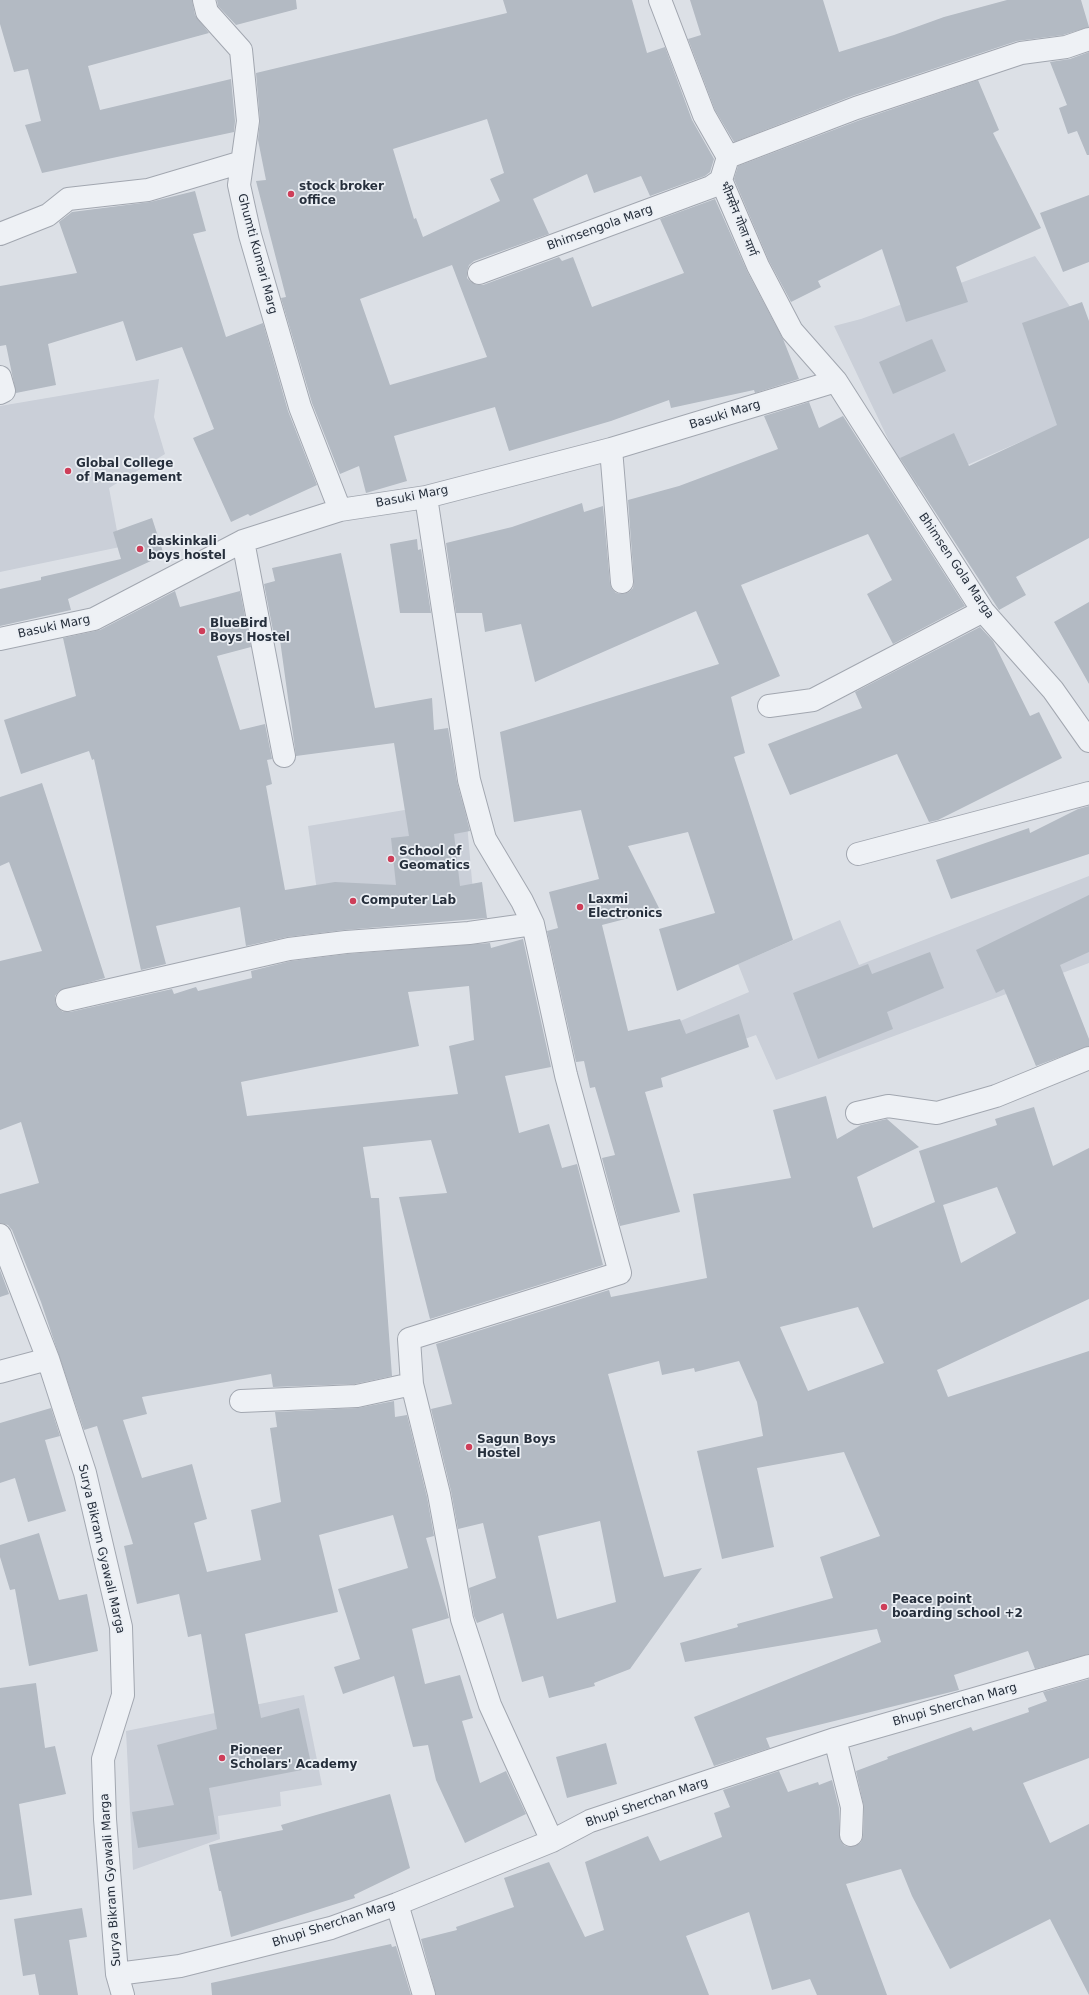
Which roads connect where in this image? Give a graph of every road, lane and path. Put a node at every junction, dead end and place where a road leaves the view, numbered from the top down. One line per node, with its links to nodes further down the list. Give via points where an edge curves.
1 (204, 0): 5 (street, Ghumti Kumari Marg, via 207,12 240,50 248,121)
2 (660, 0): 4 (street, via 704,115)
3 (1089, 39): 4 (street, via 1066,47 1021,52 856,108)
4 (728, 157): 6 (street, भीमसेन गोला मार्ग)
5 (242, 162): 7 (street, via 148,190 68,199 48,215); 14 (street, Ghumti Kumari Marg, via 239,185 250,235 300,407)
6 (720, 180): 8 (street, Bhimsengola Marg, via 711,187); 10 (street, भीमसेन गोला मार्ग, via 758,266 792,331)
7 (0, 234)
8 (479, 273)
9 (0, 377): 11 (street, via 4,391)
10 (836, 382): 12 (street, Basuki Marg); 17 (street, Bhimsen Gola Marga)
11 (0, 393)
12 (611, 449): 13 (street, Basuki Marg); 16 (street)
13 (426, 497): 14 (street, Basuki Marg); 24 (street, via 470,780 485,839)
14 (340, 510): 15 (street, Basuki Marg)
15 (243, 541): 18 (street, Basuki Marg, via 94,619); 21 (street)
16 (622, 582)
17 (983, 611): 19 (street, via 813,700); 20 (street, Bhimsen Gola Marga, via 1054,690)
18 (0, 639)
19 (769, 706)
20 (1089, 741)
21 (284, 756)
22 (1089, 793): 23 (street)
23 (858, 854)
24 (533, 924): 25 (street, via 469,934 346,942 289,949); 31 (street, via 566,1076 620,1273 409,1339)
25 (67, 1000)
26 (1089, 1058): 27 (street, via 996,1096 937,1113 888,1106)
27 (857, 1113)
28 (0, 1235): 29 (street, Surya Bikram Gyawali Marga)
29 (48, 1358): 30 (street); 38 (street, Surya Bikram Gyawali Marga, via 85,1473 121,1627 123,1695 104,1759 105,1819)
30 (0, 1372)
31 (412, 1384): 32 (street, via 357,1396); 36 (street, via 439,1494 462,1619 490,1705)
32 (242, 1401)
33 (1089, 1666): 34 (street, Bhupi Sherchan Marg)
34 (835, 1739): 35 (street, via 852,1807); 36 (street, Bhupi Sherchan Marg, via 590,1820)
35 (851, 1835)
36 (552, 1841): 37 (street, Bhupi Sherchan Marg)
37 (397, 1904): 38 (street, Bhupi Sherchan Marg, via 331,1928 180,1966); 39 (street)
38 (120, 1989)
39 (424, 1995)

